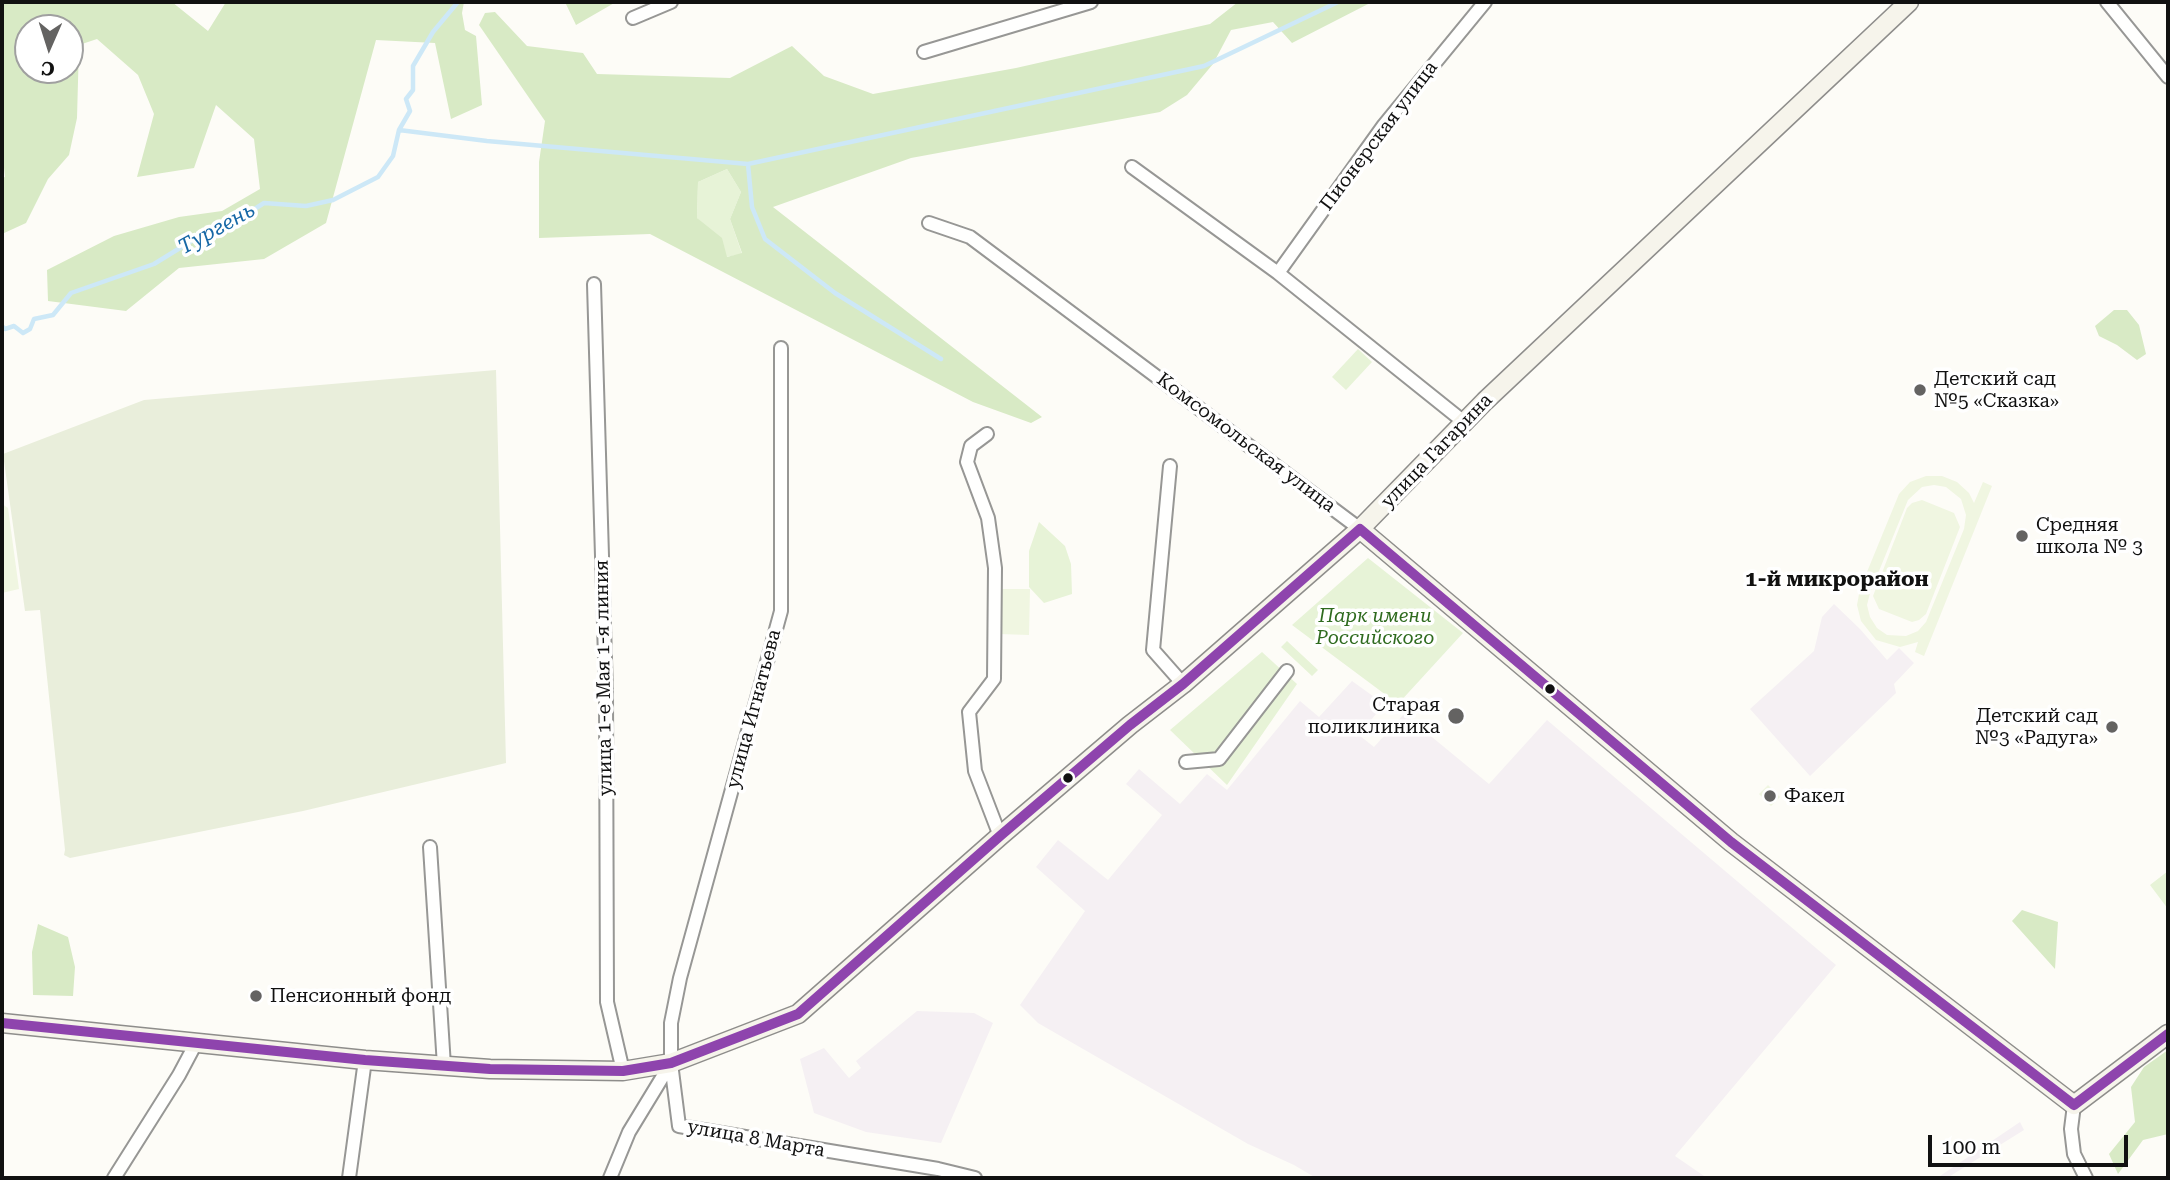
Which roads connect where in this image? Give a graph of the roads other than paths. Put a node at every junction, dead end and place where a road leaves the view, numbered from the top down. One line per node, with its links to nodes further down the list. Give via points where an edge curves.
1 (671, 2): 6 (street)
2 (1091, 2): 7 (street)
3 (1485, 2): 11 (street, Пионерская улица, via 1384,125)
4 (1909, 2): 14 (main road, улица Гагарина)
5 (2107, 2): 8 (street)
6 (632, 18)
7 (924, 52)
8 (2168, 77)
9 (1132, 167): 11 (street)
10 (929, 223): 17 (street, Комсомольская улица, via 970,237)
11 (1278, 273): 14 (street)
12 (594, 284): 29 (street, улица 1-е Мая 1-я линия, via 606,691 607,1002)
13 (781, 348): 27 (street, улица Игнатьева, via 781,611 680,978 671,1023)
14 (1464, 422): 17 (main road, улица Гагарина)
15 (987, 434): 21 (street, via 971,446 967,463 988,518 995,568 994,679 969,712 977,782)
16 (1170, 466): 19 (street, via 1153,650)
17 (1360, 529): 19 (main road, улица Гагарина); 30 (main road, Комсомольская улица, via 1731,842)
18 (1287, 671): 20 (street, via 1219,759)
19 (1183, 684): 21 (main road, улица Гагарина)
20 (1186, 762)
21 (1000, 836): 27 (main road, улица Гагарина, via 798,1014)
22 (430, 847): 28 (street)
23 (2, 1023): 25 (main road)
24 (2168, 1034): 30 (main road)
25 (196, 1043): 26 (main road); 32 (street)
26 (365, 1060): 28 (main road); 33 (street)
27 (671, 1063): 29 (main road); 31 (street, улица 8 Марта, via 679,1126); 34 (street, via 629,1132)
28 (444, 1066): 29 (main road)
29 (623, 1071)
30 (2074, 1105): 36 (street, via 2074,1154)
31 (911, 1172): 35 (street, via 937,1169)
32 (114, 1178)
33 (349, 1178)
34 (610, 1178)
35 (975, 1178)
36 (2086, 1178)

